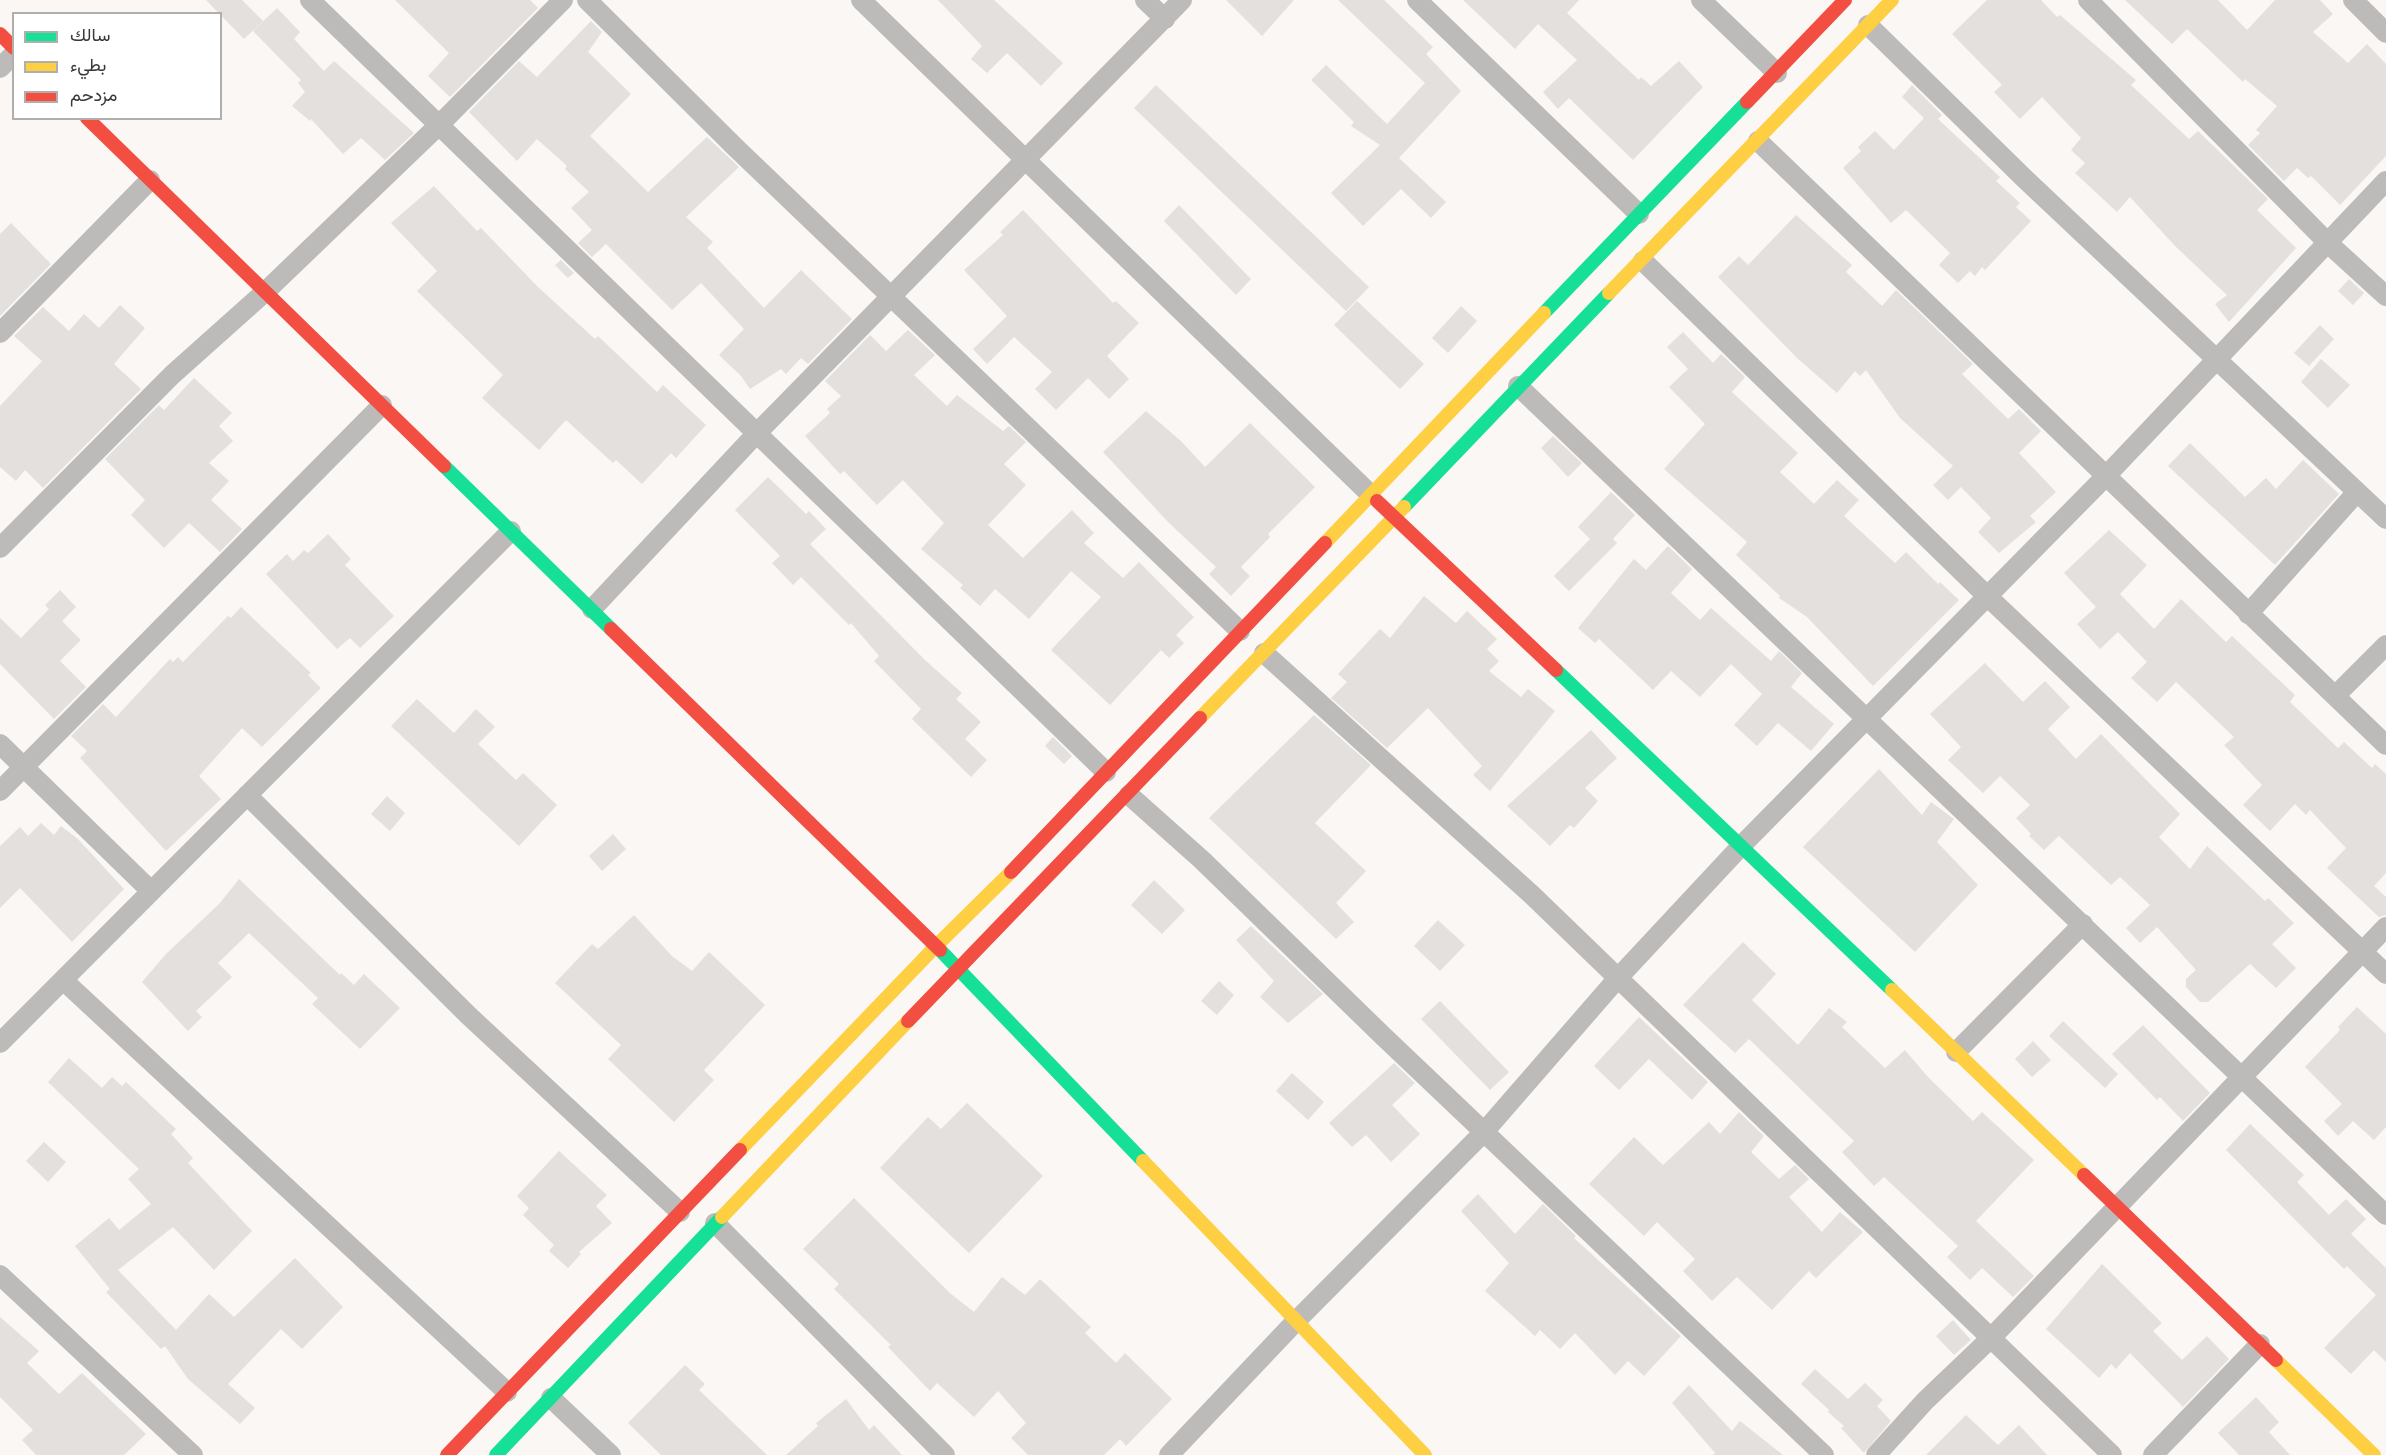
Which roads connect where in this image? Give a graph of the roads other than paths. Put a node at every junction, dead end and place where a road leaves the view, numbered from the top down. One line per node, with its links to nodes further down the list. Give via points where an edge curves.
1 (310, 0): 22 (street)
2 (563, 0): 22 (street)
3 (586, 0): 32 (street)
4 (861, 0): 24 (street)
5 (1145, 0): 13 (street)
6 (1182, 0): 13 (street)
7 (1417, 0): 27 (street)
8 (1701, 0): 20 (street)
9 (1845, 0): 20 (main road)
10 (1892, 0): 14 (main road)
11 (2088, 0): 28 (street)
12 (2353, 0): 15 (street)
13 (1165, 19): 24 (street)
14 (1868, 25): 23 (main road); 34 (street, via 2025,179)
15 (2386, 33)
16 (0, 34): 17 (main road)
17 (12, 46)
18 (12, 56): 19 (street)
19 (0, 68)
20 (1777, 73): 27 (main road)
21 (89, 120): 25 (main road)
22 (440, 124): 30 (street); 37 (street)
23 (1758, 141): 29 (main road); 38 (street)
24 (1027, 159): 32 (street); 40 (street)
25 (150, 180): 30 (main road); 33 (street)
26 (2386, 181): 28 (street)
27 (1639, 214): 40 (main road)
28 (2329, 244): 31 (street); 34 (street)
29 (1643, 261): 35 (main road); 45 (street)
30 (266, 291): 36 (main road); 44 (street, via 172,375)
31 (2386, 296)
32 (891, 298): 37 (street); 48 (street)
33 (0, 333)
34 (2218, 358): 38 (street); 39 (street)
35 (1518, 386): 41 (main road); 52 (street)
36 (382, 405): 43 (main road); 55 (street)
37 (757, 433): 46 (street); 56 (street)
38 (2105, 477): 45 (street); 47 (street)
39 (2357, 492): 42 (street); 47 (street)
40 (1371, 495): 41 (main road); 48 (main road)
41 (1395, 516): 50 (main road); 60 (main road)
42 (2386, 519)
43 (511, 531): 46 (main road); 58 (street)
44 (0, 548)
45 (1986, 595): 52 (street); 65 (street)
46 (592, 609): 64 (main road)
47 (2248, 614): 51 (street)
48 (1240, 631): 56 (main road)
49 (2386, 645): 51 (street)
50 (1264, 653): 59 (main road); 68 (street, via 1532,895)
51 (2335, 696): 54 (street)
52 (1867, 721): 60 (street); 62 (street)
53 (0, 744): 55 (street)
54 (2386, 744)
55 (22, 767): 57 (street); 61 (street)
56 (1106, 772): 64 (main road, via 1036,848)
57 (0, 791)
58 (247, 795): 61 (street); 75 (street, via 468,1015)
59 (1129, 795): 66 (main road); 73 (street, via 1202,860)
60 (1742, 845): 68 (street); 71 (main road)
61 (151, 891): 69 (street)
62 (2083, 924): 71 (street); 72 (street)
63 (2386, 927): 65 (street)
64 (936, 946): 66 (main road); 75 (main road)
65 (2362, 952): 67 (street); 72 (street)
66 (959, 968): 77 (main road); 79 (main road)
67 (2386, 974)
68 (1617, 979): 73 (street); 80 (street)
69 (63, 980): 70 (street); 82 (street)
70 (0, 1042)
71 (1956, 1052): 74 (main road)
72 (2243, 1078): 74 (street); 76 (street)
73 (1484, 1132): 79 (street); 91 (street)
74 (2117, 1207): 80 (street); 81 (main road)
75 (680, 1212): 82 (main road)
76 (2386, 1215)
77 (715, 1223): 83 (main road); 88 (street)
78 (0, 1275): 84 (street)
79 (1296, 1321): 89 (street); 90 (main road)
80 (1992, 1337): 92 (street); 93 (street)
81 (2260, 1344): 94 (street); 95 (main road)
82 (507, 1392): 85 (main road)
83 (551, 1398): 86 (main road); 87 (street)
84 (193, 1455)
85 (447, 1455)
86 (496, 1455)
87 (610, 1455)
88 (945, 1455)
89 (1169, 1455)
90 (1425, 1455)
91 (1824, 1455)
92 (1876, 1455)
93 (2112, 1455)
94 (2153, 1455)
95 (2374, 1455)

